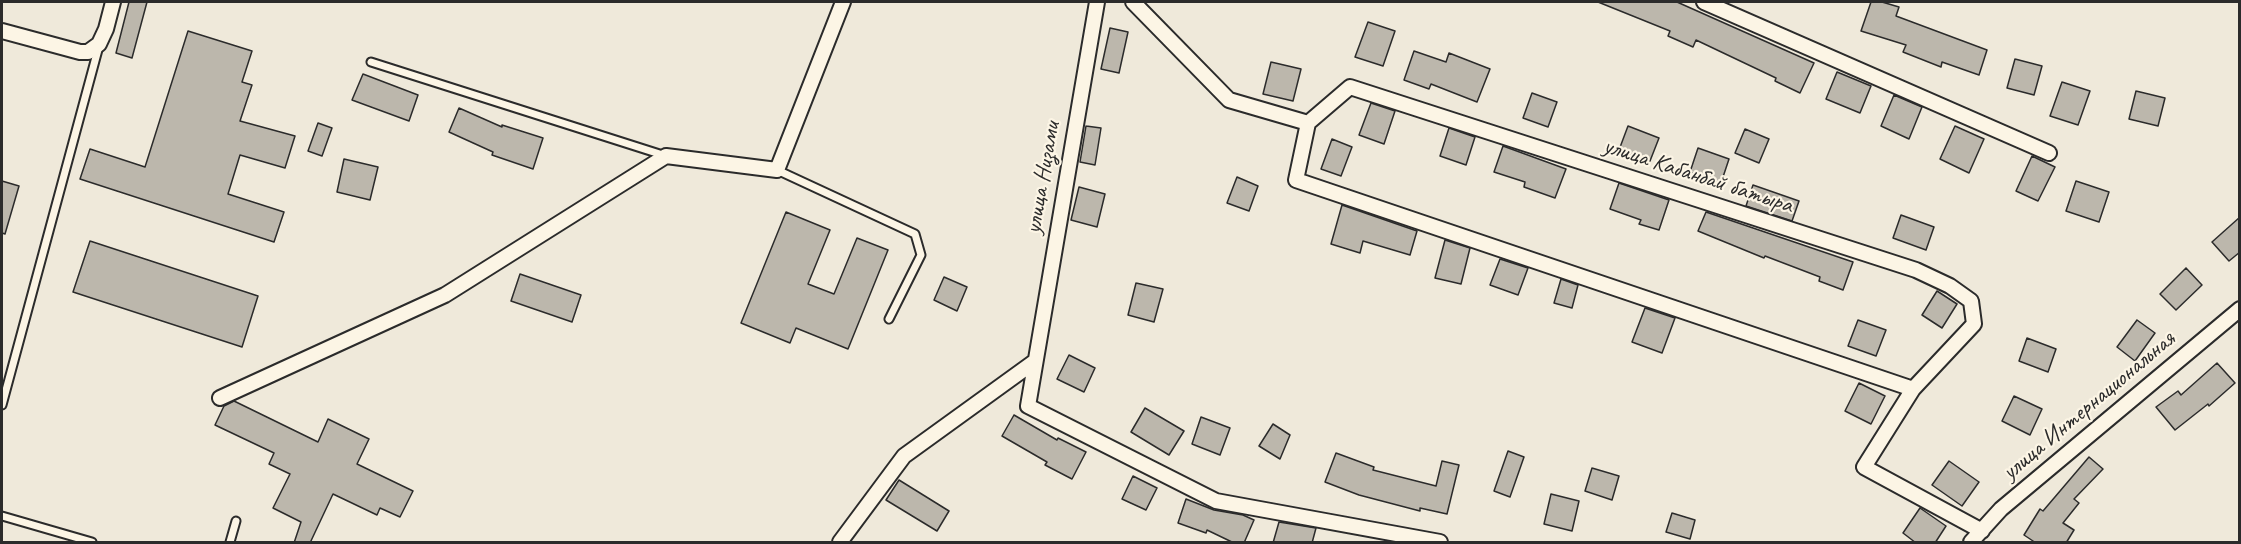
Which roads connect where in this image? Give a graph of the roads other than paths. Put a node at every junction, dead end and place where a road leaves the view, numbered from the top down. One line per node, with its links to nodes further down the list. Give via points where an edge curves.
1 (113, 2): 7 (street)
2 (843, 2): 12 (street)
3 (1097, 2): 15 (street, улица Низами)
4 (1133, 2): 9 (street, via 1229,100)
5 (1704, 2): 10 (street)
6 (2, 31): 7 (street, via 80,52 88,52)
7 (99, 44): 18 (lane)
8 (371, 62): 11 (lane)
9 (1308, 123): 16 (street, via 1296,180); 16 (street, улица Кабанбай батыра, via 1350,87 1916,270 1971,301 1974,324)
10 (2049, 153)
11 (666, 156): 12 (street); 17 (street, via 445,295)
12 (777, 170): 14 (lane, via 915,234 921,255)
13 (2240, 309): 21 (street, улица Интернациональная, via 2001,509)
14 (889, 319)
15 (1034, 362): 24 (street, via 904,456); 25 (street, улица Низами, via 1028,406 1216,501)
16 (1913, 389): 21 (street, улица Кабанбай батыра, via 1864,467)
17 (220, 398)
18 (2, 405)
19 (2, 516): 22 (lane)
20 (236, 521): 23 (lane)
21 (1982, 531): 26 (street, улица Интернациональная)
22 (92, 543)
23 (230, 543)
24 (840, 543)
25 (1440, 543)
26 (1971, 543)

